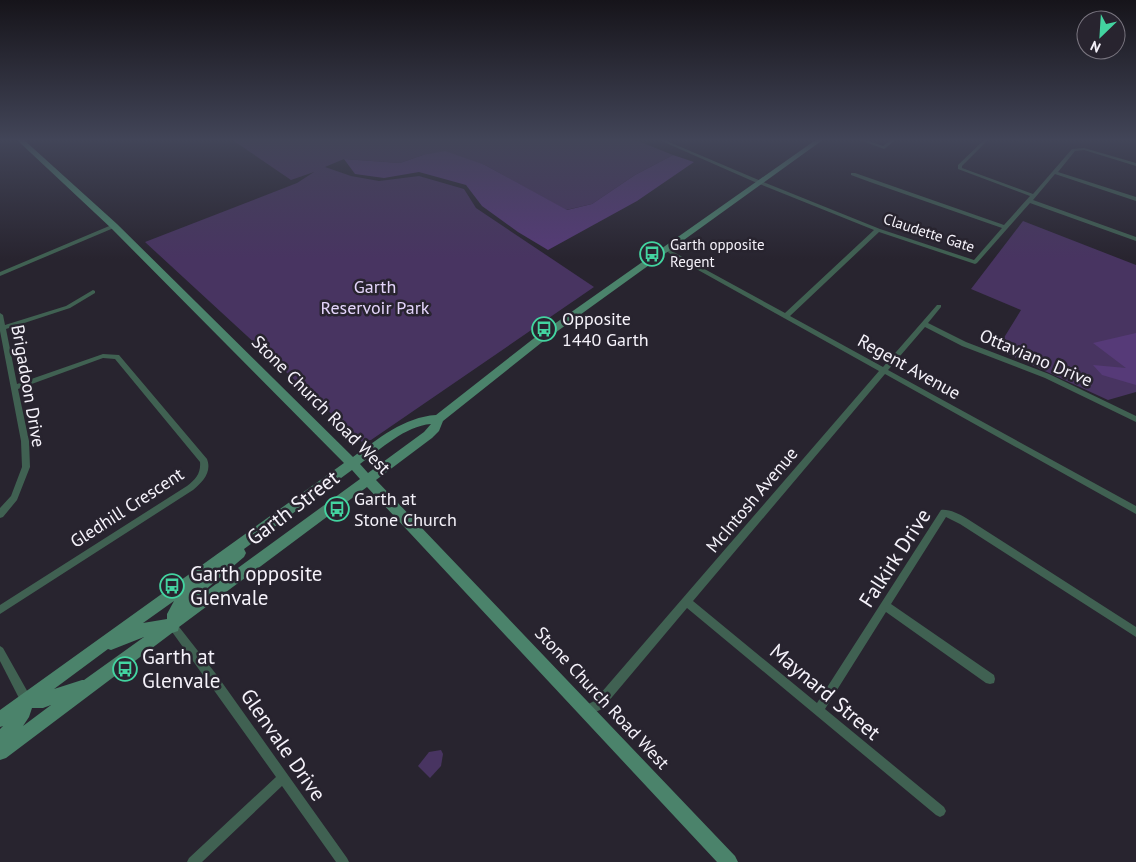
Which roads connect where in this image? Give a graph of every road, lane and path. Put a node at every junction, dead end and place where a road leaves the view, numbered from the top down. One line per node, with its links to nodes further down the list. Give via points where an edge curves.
1 (63, 179): 11 (main road, Stone Church Road West)
2 (753, 179): 8 (street, Claudette Gate)
3 (763, 179): 8 (main road, Garth Street)
4 (867, 179): 12 (street)
5 (985, 179): 9 (street)
6 (1048, 179): 9 (street, Claudette Gate)
7 (1076, 179): 10 (street)
8 (759, 182): 13 (street, Claudette Gate); 15 (main road, Garth Street)
9 (1032, 199): 12 (street, Claudette Gate); 14 (street)
10 (1136, 199)
11 (114, 226): 16 (street); 27 (main road, Stone Church Road West)
12 (1006, 228): 13 (street, Claudette Gate, via 975,262)
13 (878, 230): 20 (street)
14 (1136, 239)
15 (667, 249): 20 (street, Regent Avenue); 25 (main road, Garth Street, via 537,341)
16 (0, 274)
17 (93, 292): 22 (street, via 68,306)
18 (939, 306): 21 (street, McIntosh Avenue)
19 (0, 315): 22 (street, Brigadoon Drive)
20 (786, 316): 23 (street, Regent Avenue)
21 (925, 324): 23 (street, McIntosh Avenue); 26 (street, Ottaviano Drive, via 964,344 1047,376)
22 (3, 328): 24 (street, Brigadoon Drive)
23 (884, 371): 30 (street, Regent Avenue); 32 (street, McIntosh Avenue)
24 (14, 388): 31 (street, Brigadoon Drive, via 25,441 26,467 14,498); 34 (street, Gledhill Crescent, via 113,355 157,403 204,461 205,468 202,477 190,488)
25 (438, 419): 27 (main road, Garth Street, via 413,422); 28 (main road, Garth Street, via 428,435)
26 (1136, 419)
27 (352, 463): 28 (main road, Stone Church Road West); 29 (main road, Garth Street)
28 (367, 479): 35 (main road, Garth Street); 42 (main road, Stone Church Road West)
29 (287, 510): 35 (main road, via 180,603 174,614); 38 (main road, Garth Street)
30 (1136, 510)
31 (0, 514)
32 (687, 602): 42 (street, McIntosh Avenue, via 598,705); 43 (street, Maynard Street)
33 (886, 606): 36 (street, Falkirk Drive, via 942,515 947,513); 39 (street); 43 (street, Falkirk Drive)
34 (0, 610)
35 (173, 626): 38 (main road, via 144,629); 40 (main road, Garth Street); 47 (street, Glenvale Drive)
36 (1136, 632)
37 (0, 651): 41 (street)
38 (77, 663): 41 (main road, Garth Street)
39 (990, 679)
40 (100, 680): 41 (main road, via 68,693 42,700); 46 (main road, Garth Street)
41 (26, 700): 44 (main road, Garth Street); 45 (main road, via 24,712)
42 (587, 711): 51 (main road, Stone Church Road West)
43 (818, 711): 48 (street, Maynard Street)
44 (0, 719)
45 (0, 741)
46 (0, 752)
47 (283, 778): 49 (street); 50 (street, Glenvale Drive)
48 (940, 811)
49 (193, 862)
50 (343, 862)
51 (730, 862)

